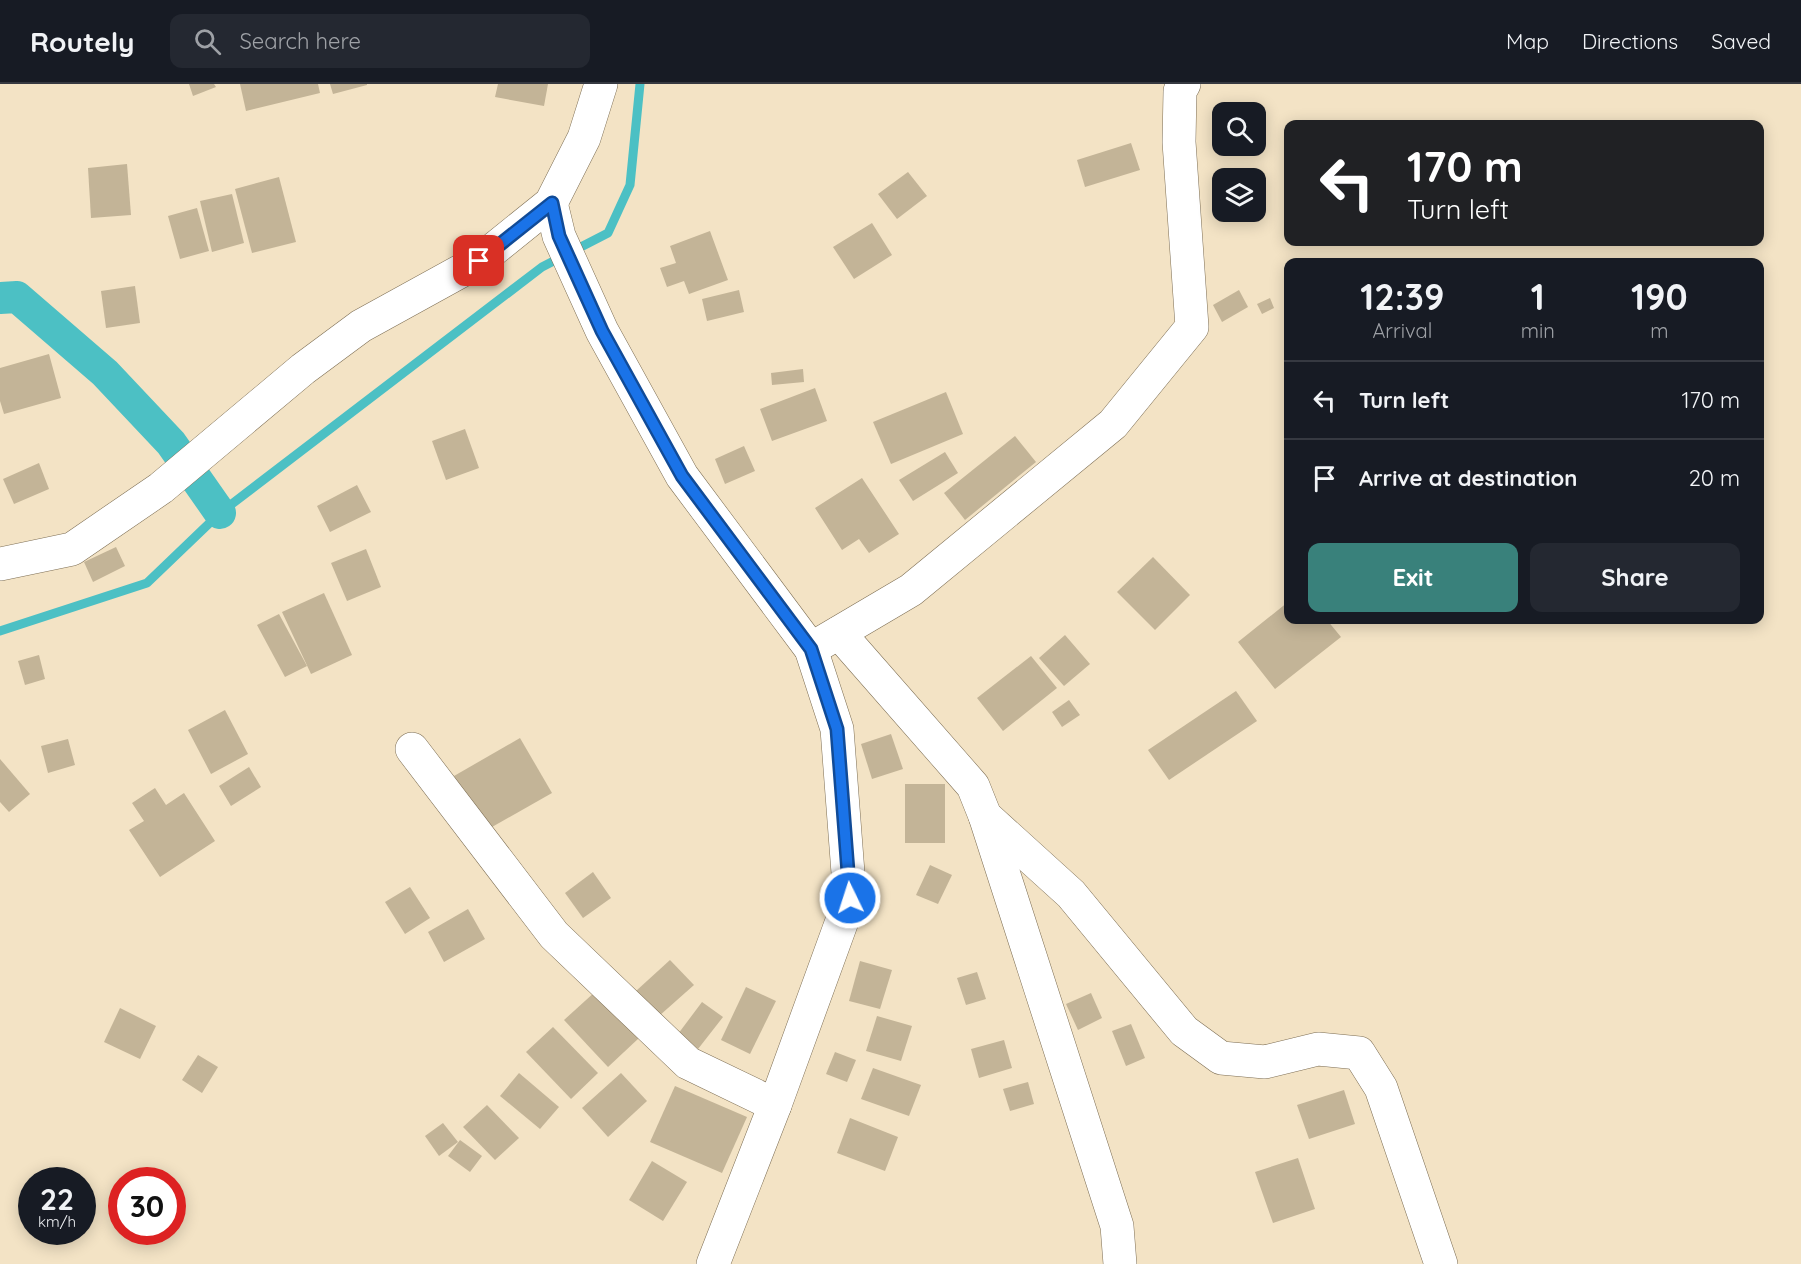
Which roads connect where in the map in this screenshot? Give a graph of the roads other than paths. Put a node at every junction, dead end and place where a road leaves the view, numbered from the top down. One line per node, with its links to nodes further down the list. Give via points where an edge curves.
1 (601, 84): 3 (street, via 584,138)
2 (1184, 84): 5 (street, via 1180,92 1179,142 1192,327 1113,424 911,590)
3 (552, 203): 4 (street, via 479,261 361,326 303,369 161,488 72,549); 6 (street, via 559,236 602,331 682,476)
4 (0, 564)
5 (839, 633): 6 (street); 8 (street, via 973,786)
6 (811, 649): 9 (street, via 837,729 850,898)
7 (412, 749): 9 (street, via 554,935 688,1063)
8 (986, 816): 11 (street, via 1117,1226); 12 (street, via 1071,894 1184,1031 1221,1058 1265,1062 1318,1049 1359,1053 1381,1088)
9 (775, 1105): 10 (street)
10 (713, 1264)
11 (1120, 1264)
12 (1441, 1264)

